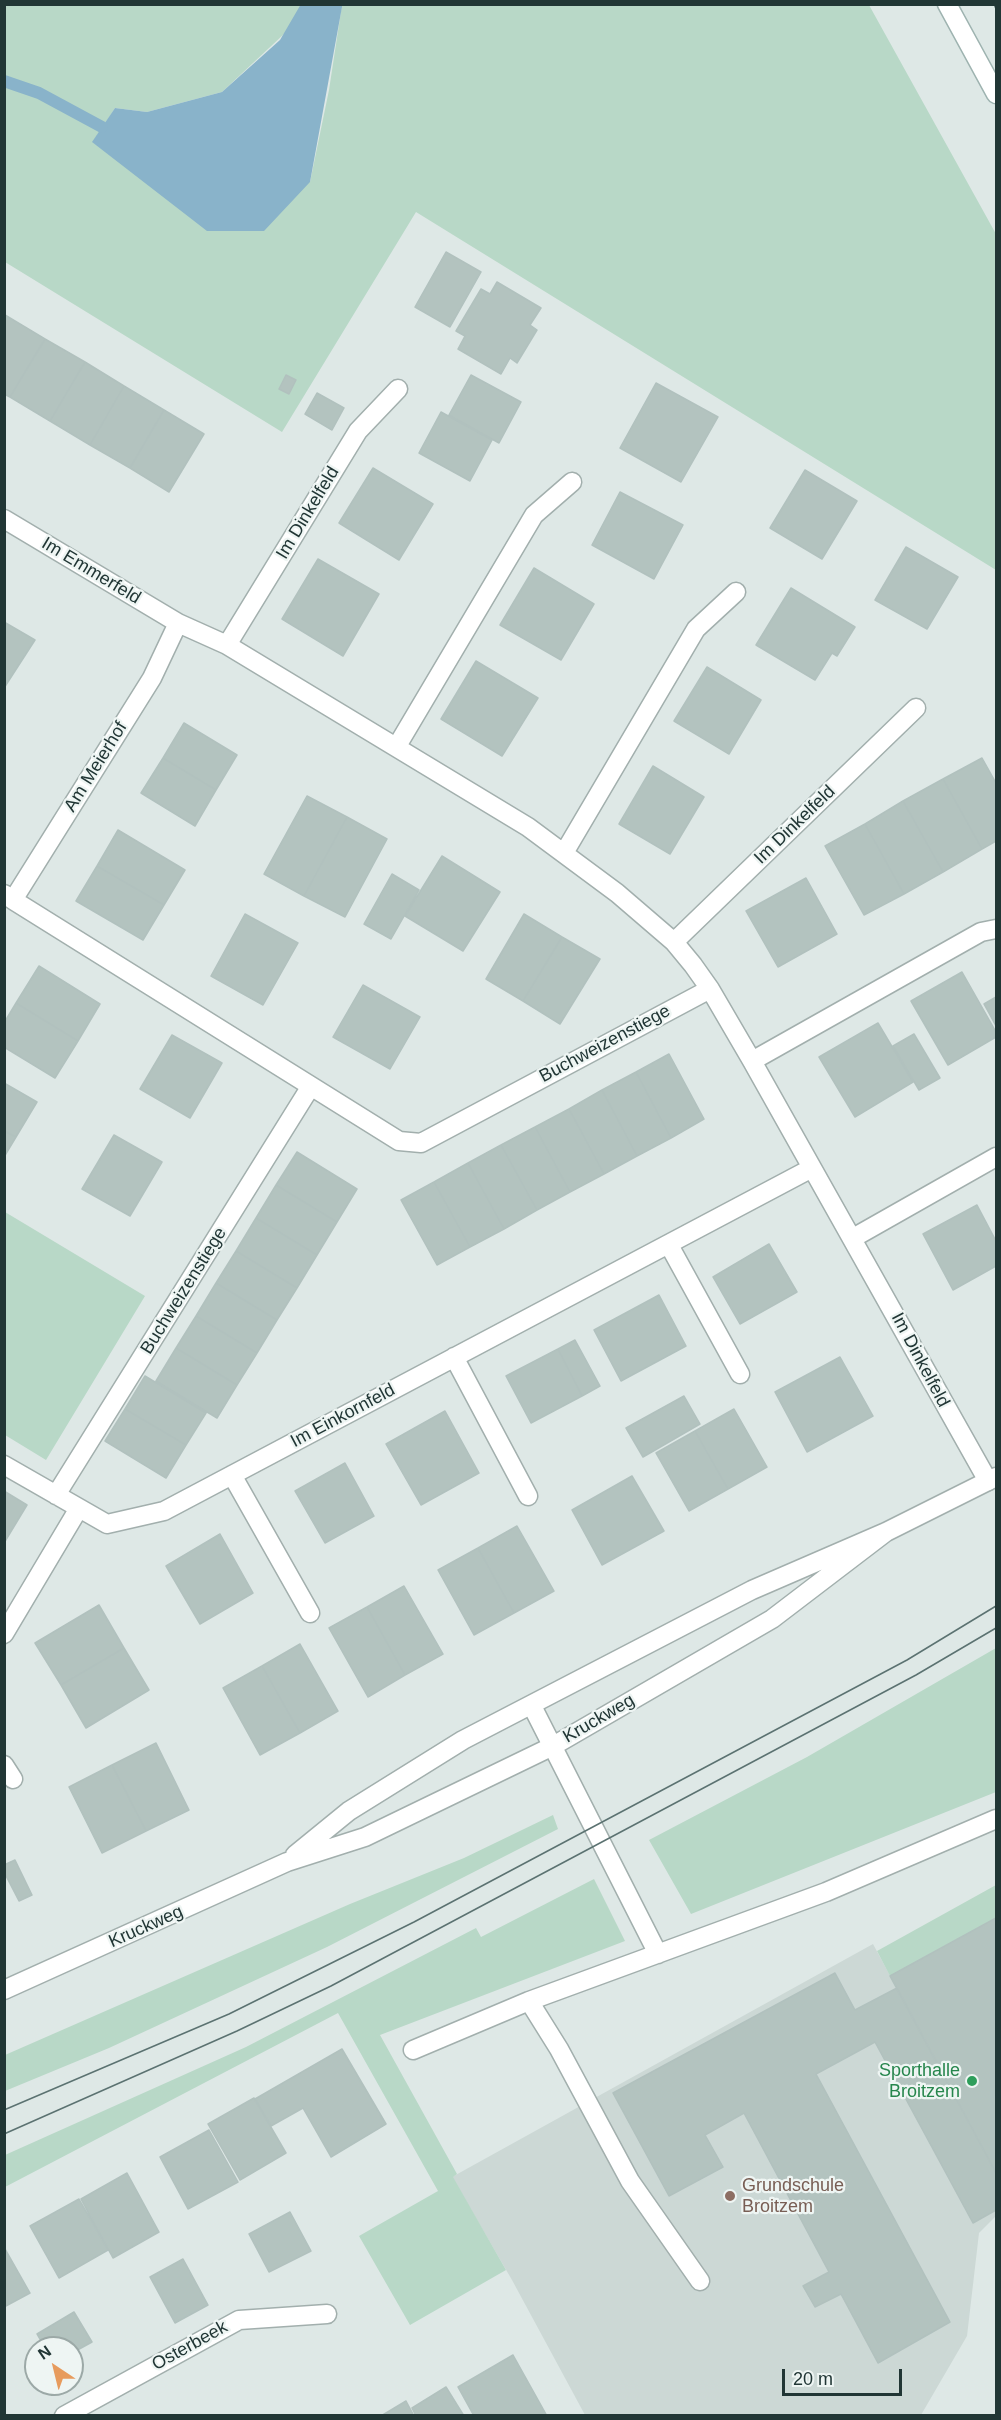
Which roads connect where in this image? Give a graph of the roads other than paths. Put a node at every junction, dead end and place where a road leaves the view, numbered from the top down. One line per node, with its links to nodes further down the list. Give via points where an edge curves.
1 (947, 4): 2 (street)
2 (996, 94)
3 (398, 389): 8 (street, Im Dinkelfeld, via 358,431)
4 (572, 482): 10 (street, via 534,515)
5 (4, 519): 7 (street, Im Emmerfeld)
6 (736, 592): 11 (street, via 696,629)
7 (178, 623): 8 (street, Im Dinkelfeld); 12 (street, Am Meierhof, via 152,678)
8 (227, 645): 10 (street, Im Dinkelfeld)
9 (916, 708): 14 (street, Im Dinkelfeld)
10 (397, 746): 11 (street, Im Dinkelfeld, via 528,826)
11 (564, 853): 14 (street, Im Dinkelfeld)
12 (9, 897): 17 (street, Buchweizenstiege)
13 (996, 928): 16 (street, via 981,932)
14 (674, 942): 15 (street, Im Dinkelfeld)
15 (710, 989): 16 (street, Im Dinkelfeld); 17 (street, Buchweizenstiege, via 421,1143 399,1141)
16 (752, 1061): 19 (street, Im Dinkelfeld)
17 (311, 1086): 27 (street, Buchweizenstiege)
18 (996, 1156): 20 (street)
19 (812, 1167): 20 (street, Im Dinkelfeld); 21 (street, Im Einkornfeld)
20 (853, 1238): 26 (street, Im Dinkelfeld)
21 (669, 1245): 22 (street, Im Einkornfeld); 23 (street)
22 (454, 1357): 25 (street, Im Einkornfeld); 28 (street)
23 (741, 1374)
24 (4, 1465): 27 (street, Im Einkornfeld)
25 (232, 1475): 29 (street, Im Einkornfeld, via 164,1511 107,1524); 31 (street)
26 (992, 1479): 30 (street, Kruckweg)
27 (56, 1495): 29 (street, Im Einkornfeld)
28 (528, 1496)
29 (79, 1508): 32 (street)
30 (886, 1532): 33 (street, Kruckweg, via 752,1590); 34 (street, Kruckweg, via 772,1619)
31 (310, 1613)
32 (4, 1634)
33 (532, 1706): 34 (street); 36 (street, Kruckweg, via 463,1740 350,1811)
34 (553, 1746): 36 (street, Kruckweg, via 365,1837); 37 (street)
35 (996, 1820): 37 (street, via 826,1892)
36 (287, 1862): 38 (street, Kruckweg)
37 (658, 1954): 39 (street)
38 (4, 1990)
39 (529, 2001): 40 (street); 41 (street, via 630,2181)
40 (413, 2050)
41 (700, 2282)
42 (327, 2314): 43 (street, Osterbeek, via 239,2320)
43 (64, 2415)

